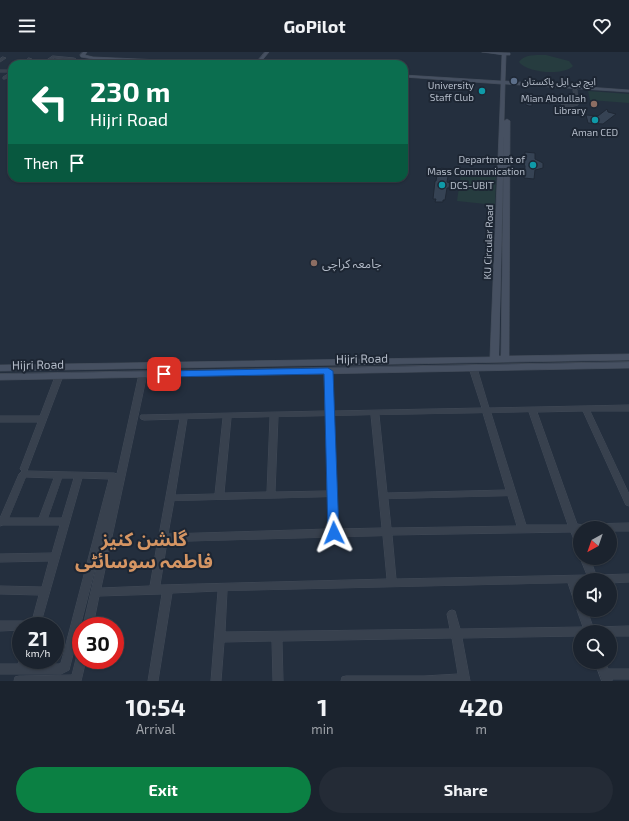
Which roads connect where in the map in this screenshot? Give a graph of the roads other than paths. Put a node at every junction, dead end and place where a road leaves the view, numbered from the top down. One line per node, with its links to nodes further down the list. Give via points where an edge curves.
1 (267, 52): 10 (main road)
2 (484, 52): 3 (main road)
3 (506, 53): 15 (main road, KU Circular Road)
4 (84, 55): 6 (street); 9 (main road)
5 (4, 58): 11 (street)
6 (75, 58): 7 (street, via 53,57); 8 (street)
7 (49, 60)
8 (72, 60)
9 (165, 60)
10 (260, 60)
11 (0, 61)
12 (8, 75): 14 (street)
13 (408, 76): 15 (main road)
14 (4, 78)
15 (505, 83): 17 (main road); 19 (main road, KU Circular Road); 20 (main road, KU Circular Road)
16 (575, 90): 18 (street, via 578,104)
17 (629, 91)
18 (563, 106)
19 (494, 341): 20 (main road); 23 (main road, KU Circular Road)
20 (505, 342): 22 (main road, KU Circular Road)
21 (629, 357): 24 (main road, Hijri Road)
22 (505, 359): 23 (main road, Hijri Road); 24 (main road, Hijri Road)
23 (494, 360): 26 (main road, Hijri Road)
24 (573, 362): 25 (main road, Hijri Road); 27 (main road, Hijri Road)
25 (629, 365)
26 (0, 368)
27 (473, 368): 28 (main road, Hijri Road); 35 (street)
28 (328, 371): 29 (main road, Hijri Road); 36 (street)
29 (143, 374): 30 (main road, Hijri Road); 77 (street)
30 (59, 376): 31 (main road, Hijri Road); 43 (street)
31 (0, 377)
32 (585, 408): 33 (street); 34 (street); 53 (street)
33 (629, 408)
34 (532, 409): 35 (street); 55 (street)
35 (486, 410): 37 (street); 47 (street)
36 (330, 414): 37 (street); 38 (street); 48 (street)
37 (376, 414): 50 (street)
38 (274, 415): 39 (street); 49 (street)
39 (227, 416): 41 (street); 51 (street)
40 (144, 417): 41 (street)
41 (184, 417): 52 (street)
42 (0, 419): 43 (street)
43 (43, 419): 44 (street)
44 (24, 468)
45 (59, 475): 46 (street); 54 (street, via 23,474); 56 (street)
46 (79, 475): 57 (street); 90 (street, via 114,476)
47 (511, 493): 50 (street); 61 (street)
48 (332, 494): 49 (street); 63 (street)
49 (271, 495): 51 (street)
50 (384, 496): 62 (street)
51 (219, 497): 52 (street)
52 (170, 498): 64 (street)
53 (629, 503)
54 (2, 521): 56 (street)
55 (574, 521)
56 (42, 522): 57 (street)
57 (65, 522): 66 (street)
58 (617, 527): 59 (street)
59 (629, 527)
60 (573, 528): 61 (street)
61 (523, 530): 62 (street)
62 (387, 532): 63 (street); 70 (street)
63 (334, 533): 64 (street)
64 (162, 538): 75 (street)
65 (0, 558): 66 (street)
66 (55, 558): 76 (street)
67 (617, 578): 68 (street)
68 (629, 578)
69 (571, 580): 70 (street); 71 (street)
70 (392, 584): 72 (street)
71 (573, 585)
72 (223, 587): 73 (street); 88 (street)
73 (168, 589): 75 (street); 100 (street)
74 (0, 590): 76 (street)
75 (154, 590): 77 (street)
76 (45, 591): 79 (street)
77 (95, 592): 80 (street)
78 (452, 614): 86 (street)
79 (38, 617)
80 (90, 617)
81 (0, 626): 82 (street)
82 (12, 626)
83 (617, 631): 84 (street)
84 (629, 631)
85 (573, 632): 86 (street)
86 (455, 634): 87 (street); 97 (street)
87 (277, 636): 88 (street); 102 (street)
88 (219, 637): 101 (street)
89 (12, 667): 91 (street)
90 (64, 667)
91 (0, 669)
92 (79, 669): 99 (street)
93 (629, 674): 94 (street)
94 (606, 678)
95 (371, 680): 96 (street); 103 (street)
96 (422, 680): 97 (street)
97 (465, 680)
98 (19, 681): 99 (street)
99 (76, 681)
100 (153, 681)
101 (216, 681)
102 (278, 681)
103 (346, 681)

